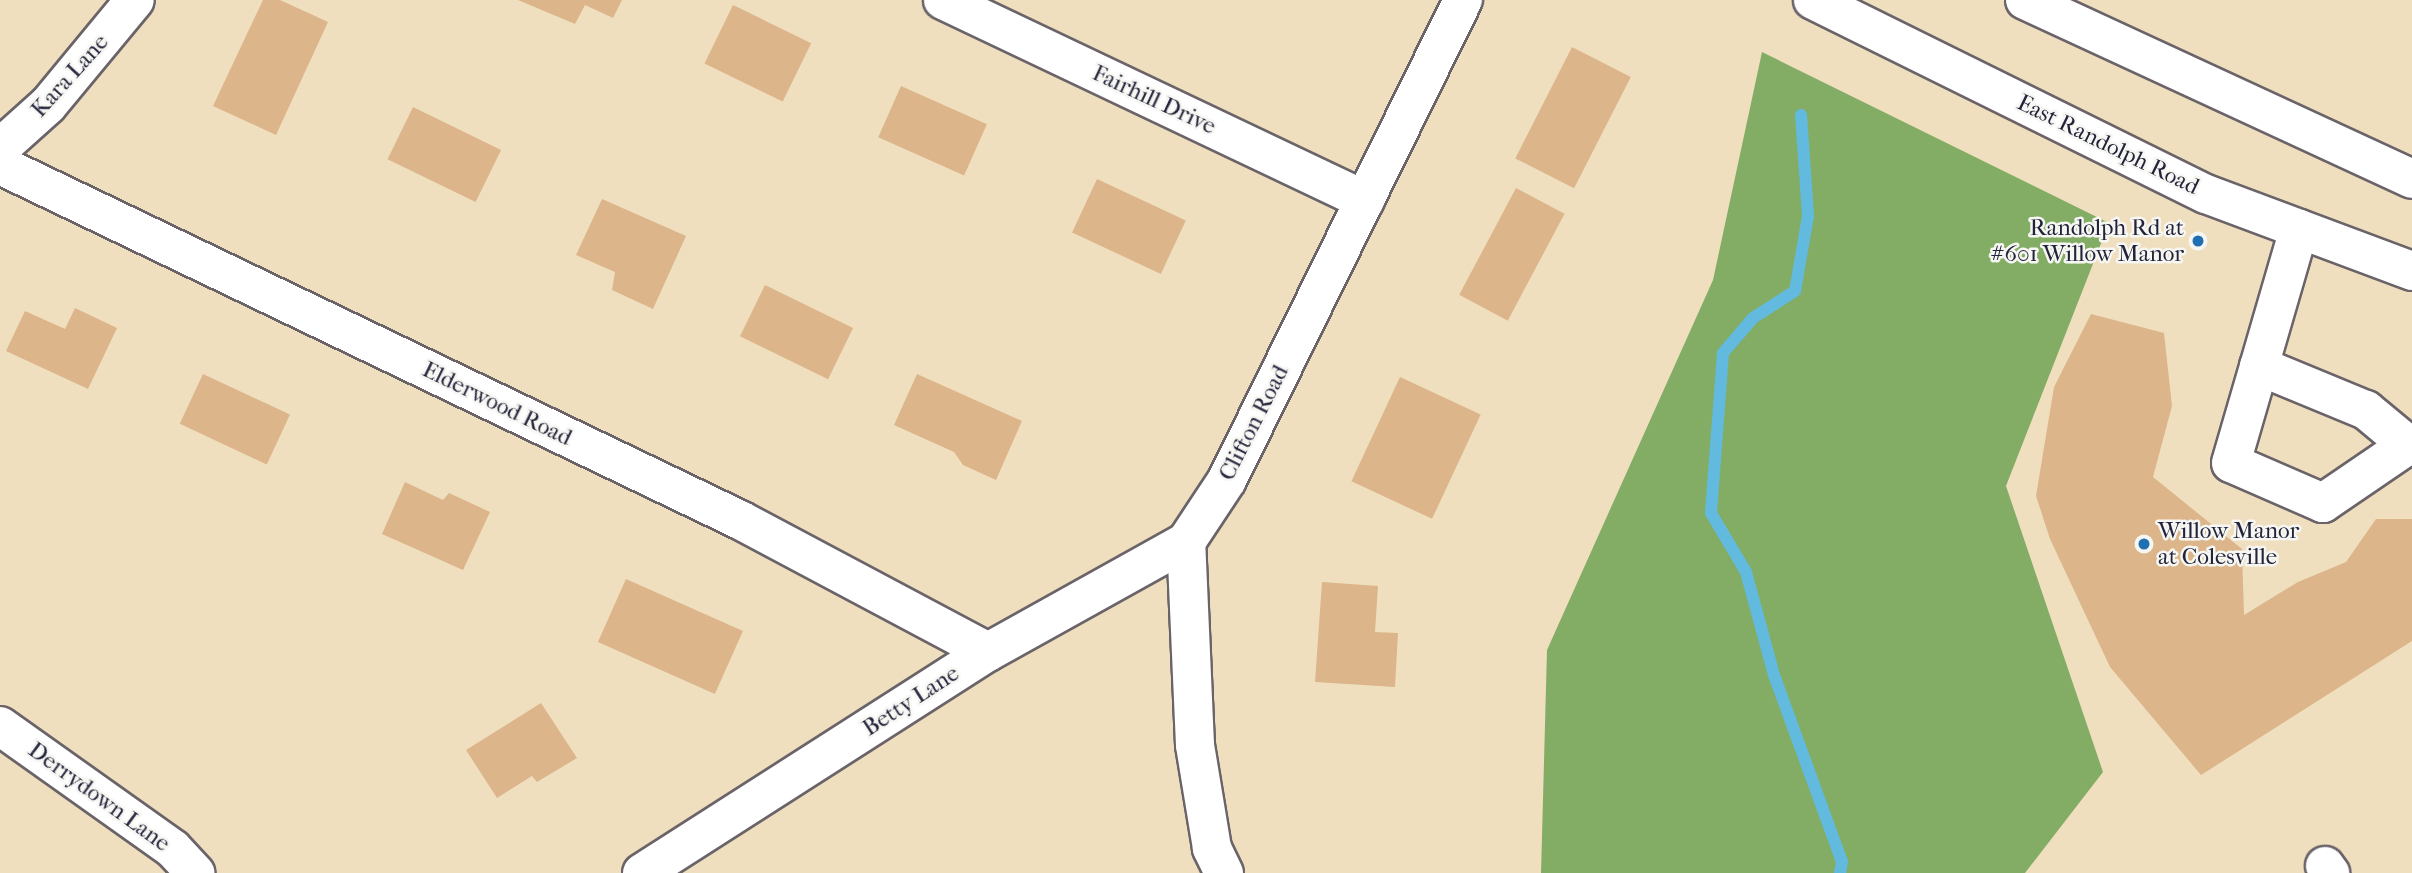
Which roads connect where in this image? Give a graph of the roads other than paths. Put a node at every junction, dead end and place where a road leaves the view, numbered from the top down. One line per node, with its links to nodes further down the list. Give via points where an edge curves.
1 (135, 0): 6 (street, Kara Lane, via 48,105)
2 (943, 0): 9 (street, Fairhill Drive)
3 (1463, 0): 9 (street, Clifton Road)
4 (1813, 0): 10 (street, East Randolph Road, via 2206,194)
5 (2025, 0): 8 (street)
6 (0, 148)
7 (0, 165): 14 (street, Elderwood Road, via 740,520)
8 (2412, 179)
9 (1365, 200): 13 (street, Clifton Road, via 1227,480)
10 (2299, 229): 11 (street, East Randolph Road); 12 (street)
11 (2412, 271)
12 (2259, 366)
13 (1186, 542): 14 (street, Betty Lane); 18 (street, via 1195,745 1212,848)
14 (988, 652): 17 (street, Betty Lane)
15 (0, 726): 16 (street, Derrydown Lane, via 173,849)
16 (195, 873)
17 (642, 873)
18 (1224, 873)

